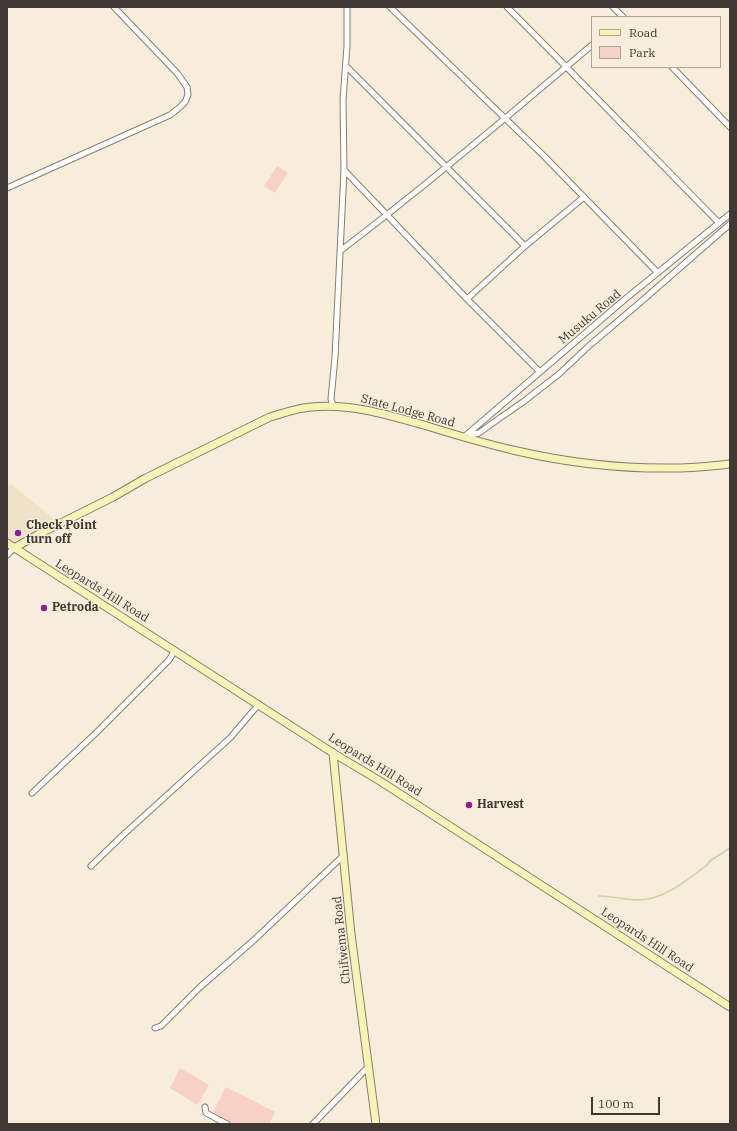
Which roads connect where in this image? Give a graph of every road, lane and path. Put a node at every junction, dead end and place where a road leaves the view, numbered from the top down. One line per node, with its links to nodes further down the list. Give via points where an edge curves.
1 (114, 7): 15 (street, via 184,82 188,95 185,102 170,115)
2 (347, 7): 8 (street)
3 (390, 7): 11 (street)
4 (506, 7): 9 (street)
5 (613, 7): 6 (street)
6 (622, 16)
7 (591, 46): 9 (street)
8 (346, 66): 13 (street); 14 (street, via 343,100)
9 (566, 66): 11 (street); 19 (street)
10 (673, 68): 12 (street)
11 (504, 117): 13 (street); 16 (street)
12 (730, 127)
13 (447, 166): 18 (street); 21 (street)
14 (344, 170): 18 (street); 22 (street)
15 (7, 188)
16 (584, 197): 21 (street); 23 (street)
17 (730, 214): 19 (street, Musuku Road)
18 (387, 215): 22 (street); 24 (street)
19 (719, 223): 23 (street, Musuku Road)
20 (730, 224): 27 (street, via 553,378 479,433)
21 (525, 246): 24 (street)
22 (340, 251): 26 (street, via 331,399)
23 (658, 273): 25 (street, Musuku Road)
24 (466, 299): 25 (street)
25 (540, 372): 27 (street, Musuku Road)
26 (333, 406): 27 (street, State Lodge Road, via 361,408 391,415); 30 (street, State Lodge Road, via 311,407 270,417 146,478)
27 (464, 437): 28 (street, State Lodge Road, via 517,451 581,463 676,468)
28 (730, 464)
29 (7, 543): 30 (street, Leopards Hill Road)
30 (14, 548): 31 (street); 32 (street, Leopards Hill Road)
31 (7, 555)
32 (175, 650): 33 (street, Leopards Hill Road); 35 (street, via 96,733)
33 (259, 704): 34 (street, Leopards Hill Road); 37 (street, via 230,738)
34 (333, 753): 36 (street, Chifwema Road); 38 (street, Leopards Hill Road)
35 (32, 793)
36 (344, 855): 39 (street, via 161,1026); 40 (street, Chifwema Road, via 351,934)
37 (91, 866)
38 (730, 1007)
39 (155, 1028)
40 (369, 1066): 43 (street); 44 (street, Chifwema Road)
41 (205, 1107): 42 (street, via 206,1113 212,1118)
42 (226, 1124)
43 (313, 1124)
44 (376, 1124)

